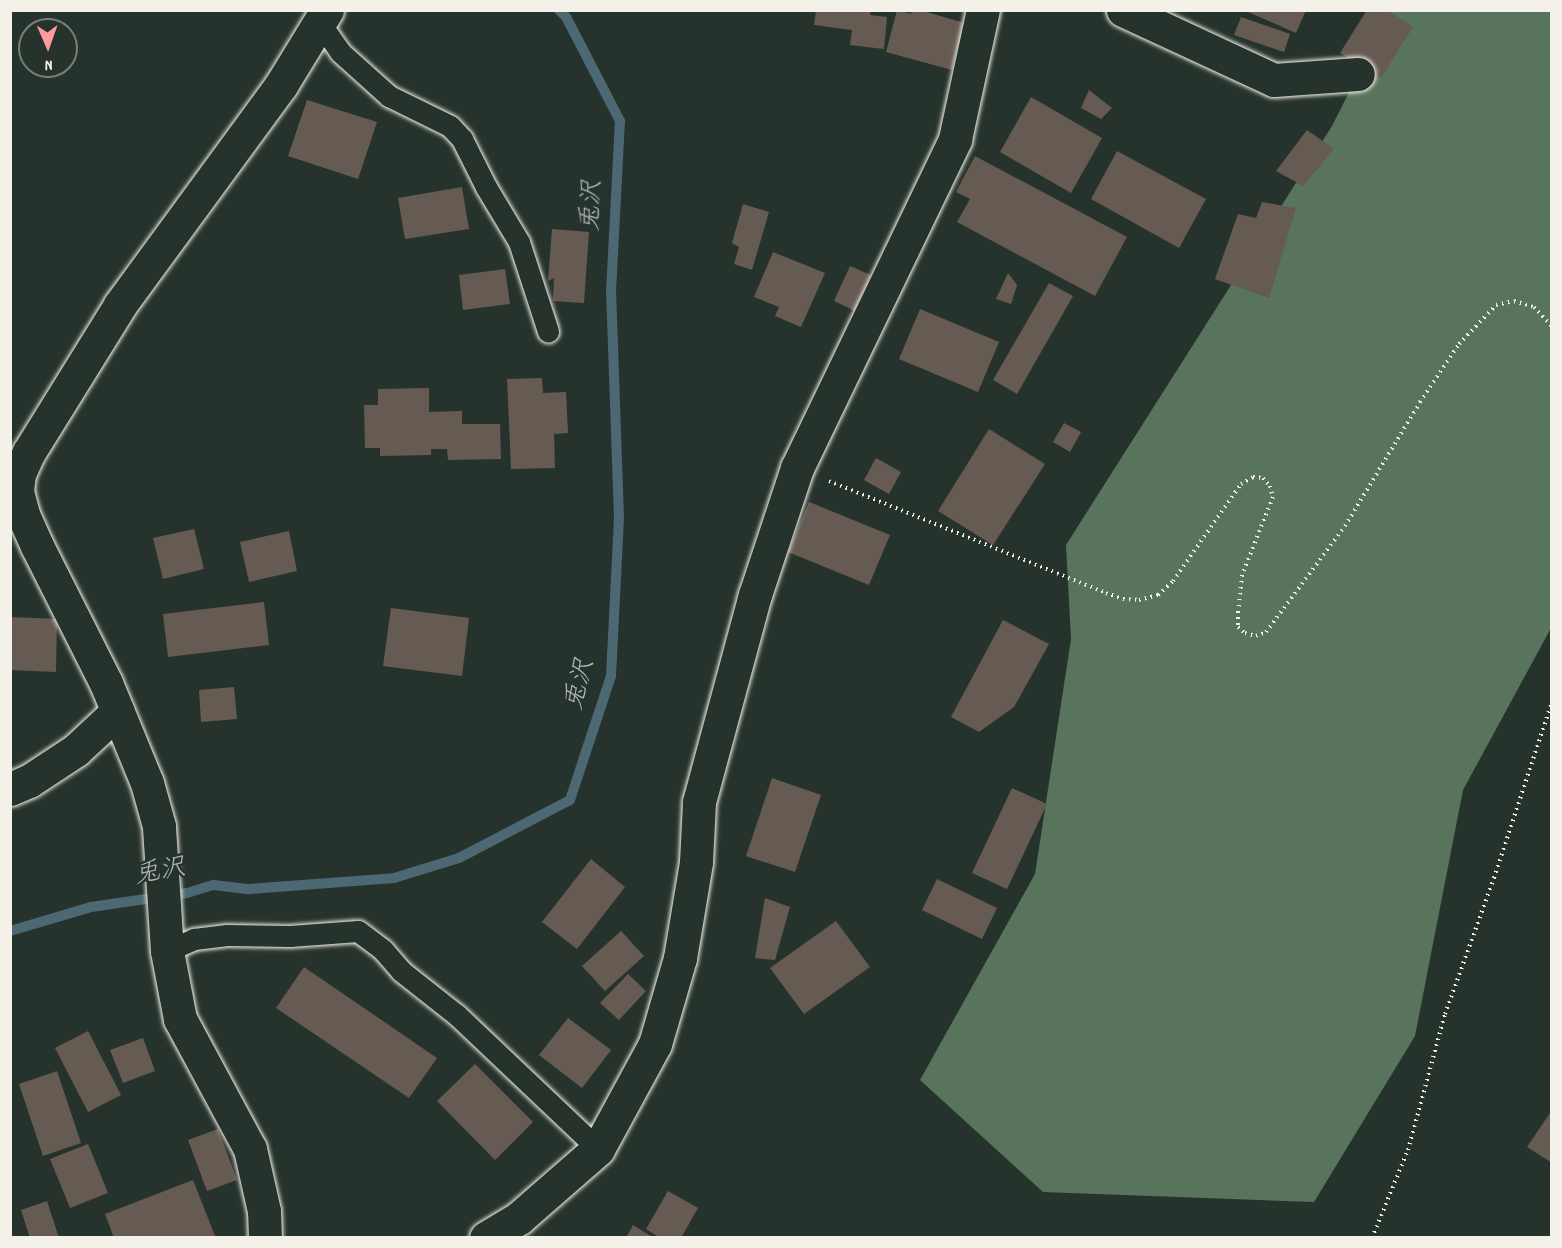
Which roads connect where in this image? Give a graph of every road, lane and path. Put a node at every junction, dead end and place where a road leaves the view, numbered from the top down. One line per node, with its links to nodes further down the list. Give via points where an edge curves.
1 (983, 10): 7 (street, via 955,139)
2 (1123, 10): 4 (street, via 1274,80)
3 (323, 17): 6 (lane, via 340,52 389,96 450,126 462,140 519,242); 9 (street, via 281,86 120,305 28,452 19,474 17,492 23,514)
4 (1358, 74)
5 (1551, 326): 7 (path, via 1534,306 1514,300 1496,305 1459,344 1426,392 1345,526 1266,632 1256,636 1238,627 1238,611 1242,575 1273,497 1263,478 1253,477 1241,483 1173,581 1158,595 1139,600 1106,594)
6 (548, 331)
7 (797, 468): 12 (street, via 755,596 699,802 695,873 680,958 665,1012 655,1044)
8 (1551, 702): 15 (path, via 1445,1014 1408,1150)
9 (118, 711): 10 (street, via 76,750); 11 (street, via 159,826)
10 (10, 789)
11 (166, 936): 12 (lane, via 195,939 358,931 457,1015); 13 (street, via 180,1019 250,1149 264,1211)
12 (598, 1149): 14 (street, via 519,1218)
13 (265, 1238)
14 (486, 1238)
15 (1372, 1238)

